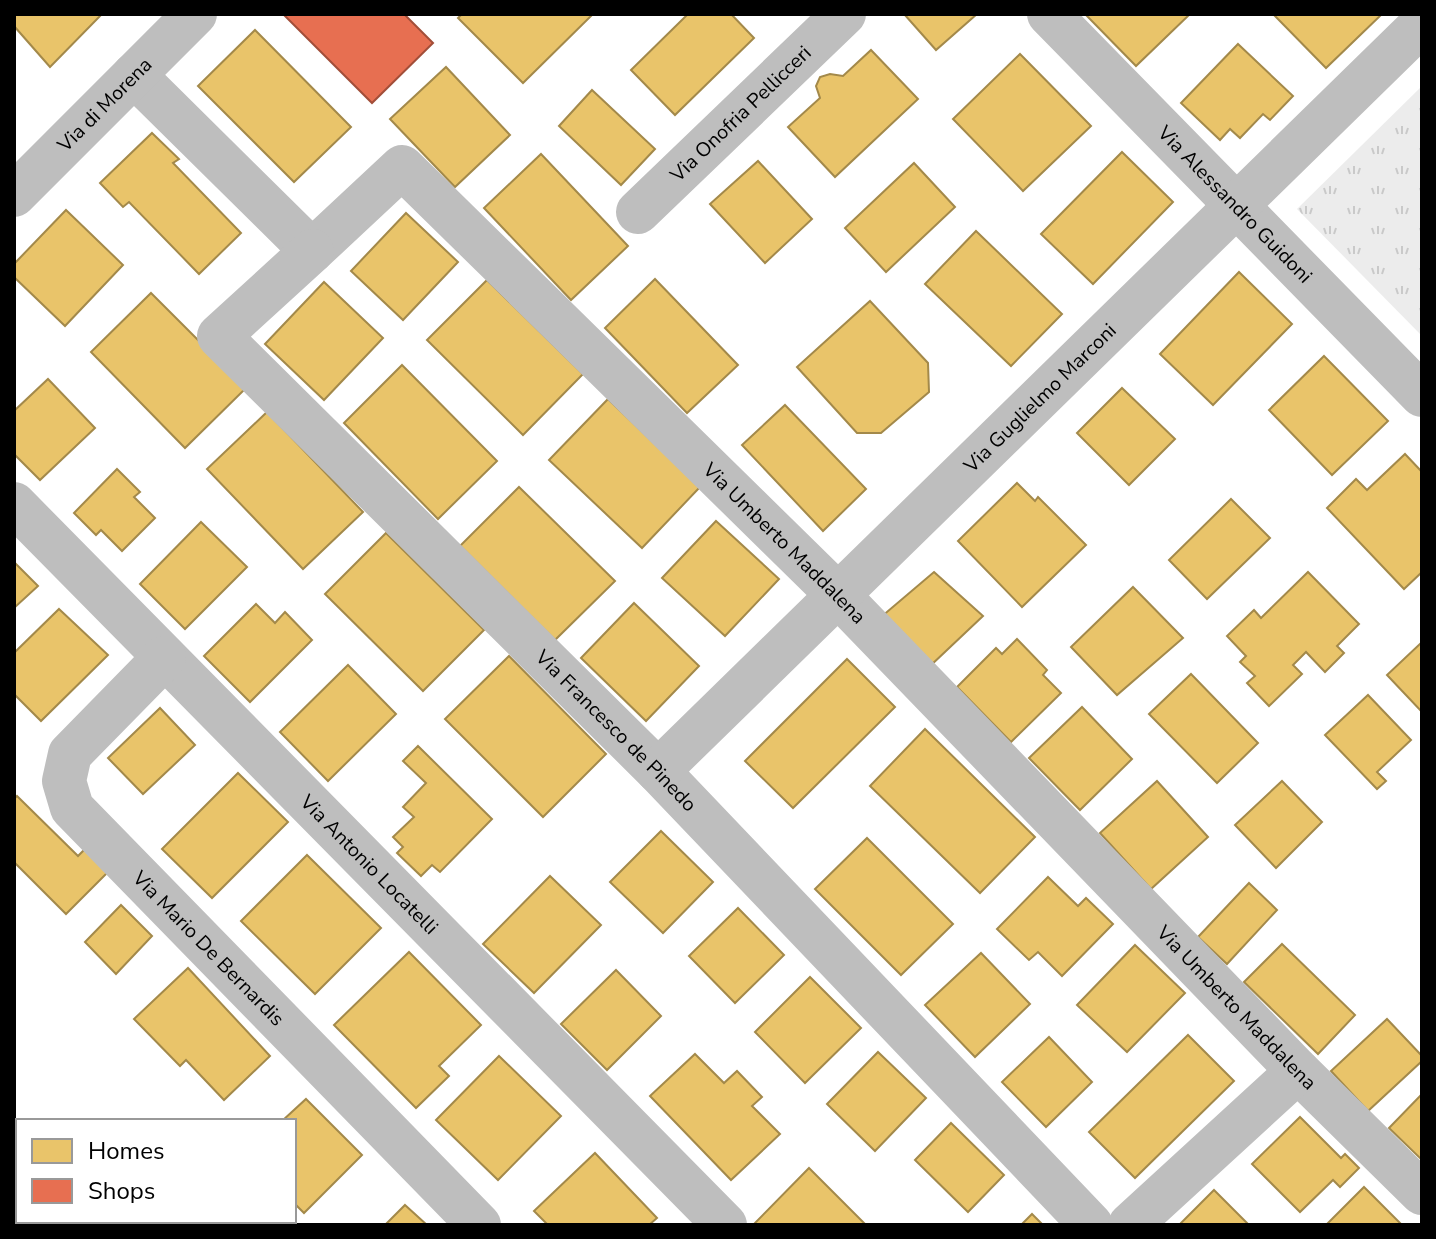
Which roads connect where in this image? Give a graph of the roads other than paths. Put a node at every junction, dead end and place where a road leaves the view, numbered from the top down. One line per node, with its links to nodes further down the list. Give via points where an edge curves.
1 (195, 14): 5 (street, Via di Morena)
2 (844, 14): 8 (street, Via Onofria Pellicceri)
3 (1049, 14): 7 (street, Via Alessandro Guidoni)
4 (1422, 24): 7 (street, Via Guglielmo Marconi)
5 (134, 75): 6 (street, Via di Morena); 9 (street)
6 (14, 195)
7 (1236, 207): 10 (street, Via Alessandro Guidoni); 12 (street, Via Guglielmo Marconi)
8 (638, 212)
9 (312, 251): 12 (street, Via Umberto Maddalena, via 402,167); 14 (street, Via Francesco de Pinedo, via 219,336)
10 (1422, 395)
11 (14, 504): 13 (street, Via Antonio Locatelli)
12 (837, 594): 14 (street, Via Guglielmo Marconi); 15 (street, Via Umberto Maddalena)
13 (164, 658): 17 (street, Via Mario De Bernardis, via 70,754 64,781 72,808); 18 (street, Via Antonio Locatelli)
14 (658, 771): 19 (street, Via Francesco de Pinedo)
15 (1298, 1071): 16 (street, Via Umberto Maddalena); 20 (street)
16 (1422, 1193)
17 (479, 1225)
18 (725, 1225)
19 (1091, 1225)
20 (1130, 1225)

